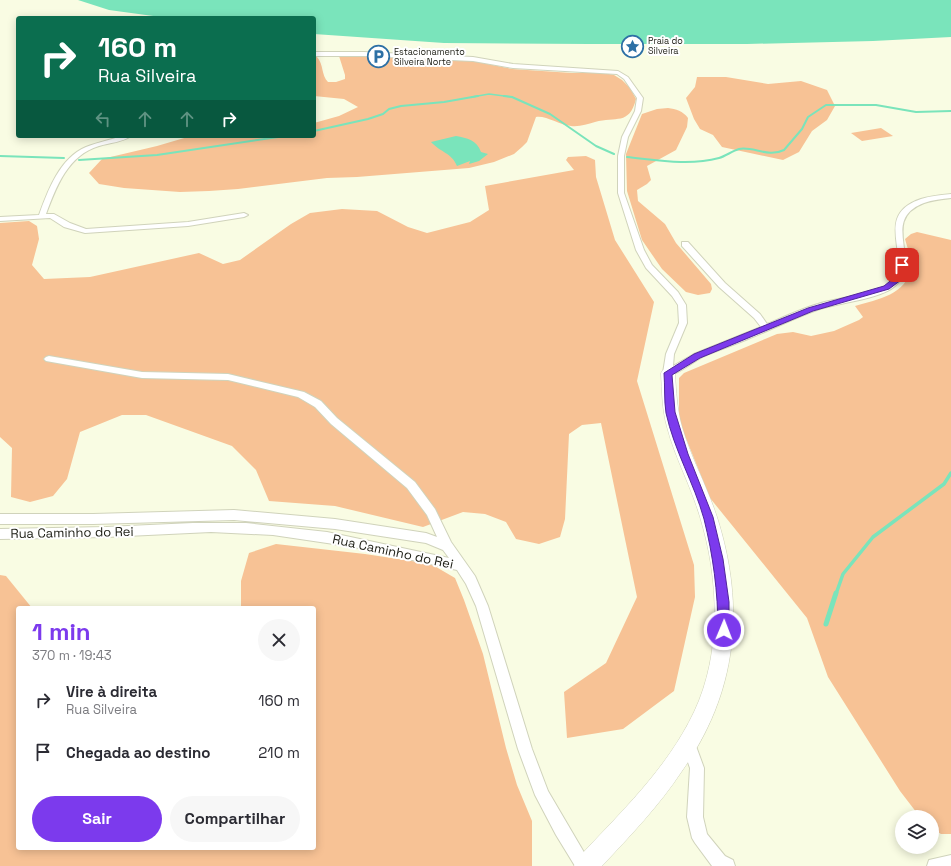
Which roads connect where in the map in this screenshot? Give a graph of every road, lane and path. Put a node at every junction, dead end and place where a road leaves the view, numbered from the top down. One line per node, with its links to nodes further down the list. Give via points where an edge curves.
1 (316, 54): 10 (street, via 473,59 513,66 618,73 626,78 638,93 640,103 621,156 621,193 640,250 649,266 682,305 683,323 670,354)
2 (121, 138): 5 (street, via 81,151 72,159 60,176)
3 (951, 196): 8 (street, via 914,203 903,214 898,230 902,272 893,284 823,305)
4 (244, 215): 5 (street, via 188,224 85,231 50,216)
5 (42, 216): 6 (street)
6 (0, 219)
7 (685, 244): 8 (street)
8 (766, 328): 10 (street, via 697,356)
9 (49, 359): 13 (street, via 142,375 228,377 301,394 318,404 334,421 411,485 431,512)
10 (668, 373): 15 (street, via 671,412 708,517 718,559 724,602 723,644 716,680 706,710)
11 (0, 519): 13 (street, via 234,515 343,525 426,538)
12 (0, 534): 14 (street, Rua Caminho do Rei, via 246,528 313,534 374,545)
13 (447, 546): 14 (street)
14 (461, 566): 17 (street, Rua Caminho do Rei, via 469,576 479,600 525,749 542,795)
15 (688, 743): 17 (street, via 663,780); 18 (street, via 697,768 695,817 700,838 718,862)
16 (951, 863): 19 (street)
17 (585, 866)
18 (727, 866)
19 (935, 866)

